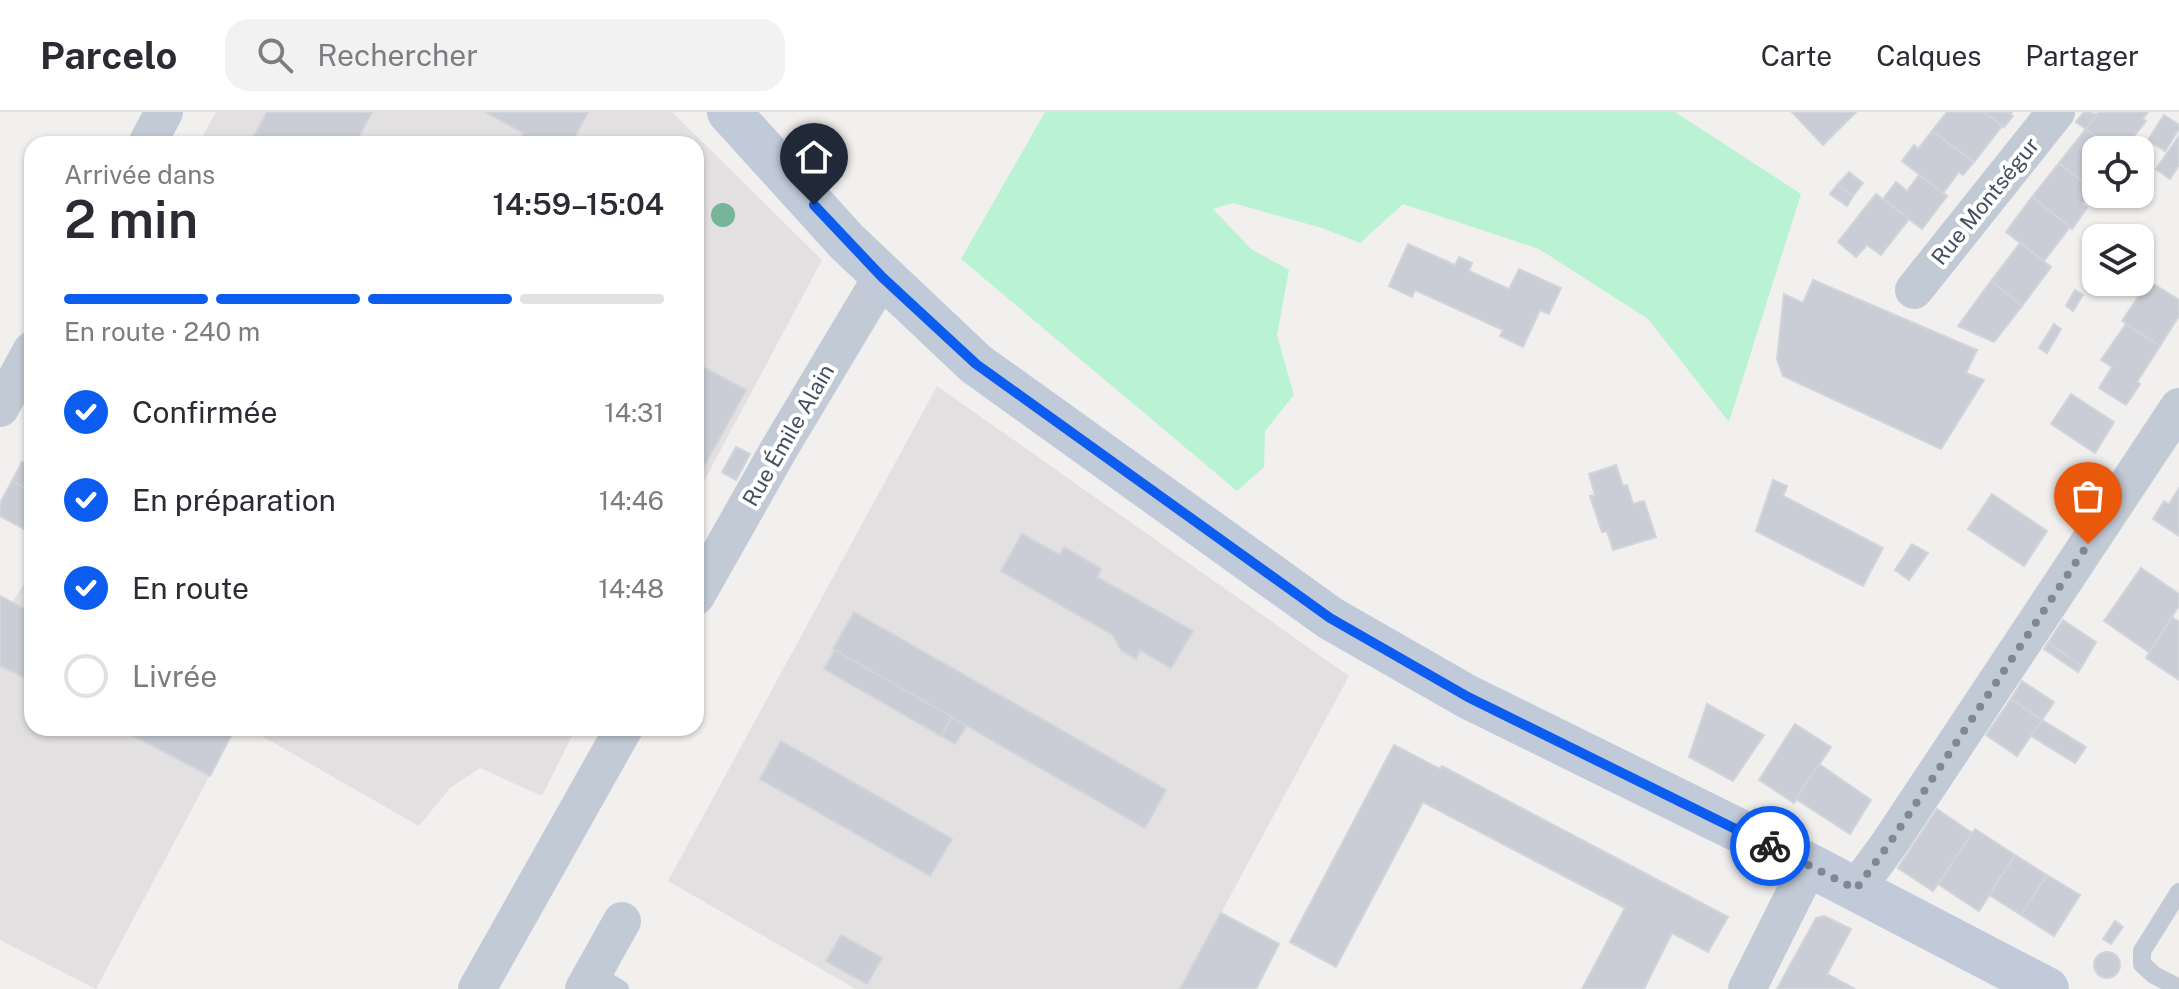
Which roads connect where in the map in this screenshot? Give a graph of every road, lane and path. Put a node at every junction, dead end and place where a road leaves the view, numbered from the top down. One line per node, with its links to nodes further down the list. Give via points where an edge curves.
1 (164, 112): 4 (street)
2 (729, 112): 5 (main road)
3 (2056, 112): 6 (street, Rue Montségur)
4 (151, 136)
5 (882, 277): 10 (street, Rue Émile Alain); 12 (main road, via 976,364 1330,618 1468,697)
6 (1914, 290)
7 (24, 364): 9 (street)
8 (2179, 407): 13 (street)
9 (0, 408)
10 (704, 582)
11 (619, 736): 18 (street)
12 (1809, 865): 13 (main road); 19 (street)
13 (1856, 889): 20 (main road)
14 (2179, 892): 17 (lane, via 2142,951 2142,964)
15 (622, 921): 16 (street)
16 (599, 984)
17 (2179, 988)
18 (477, 989)
19 (1747, 989)
20 (2047, 989)

